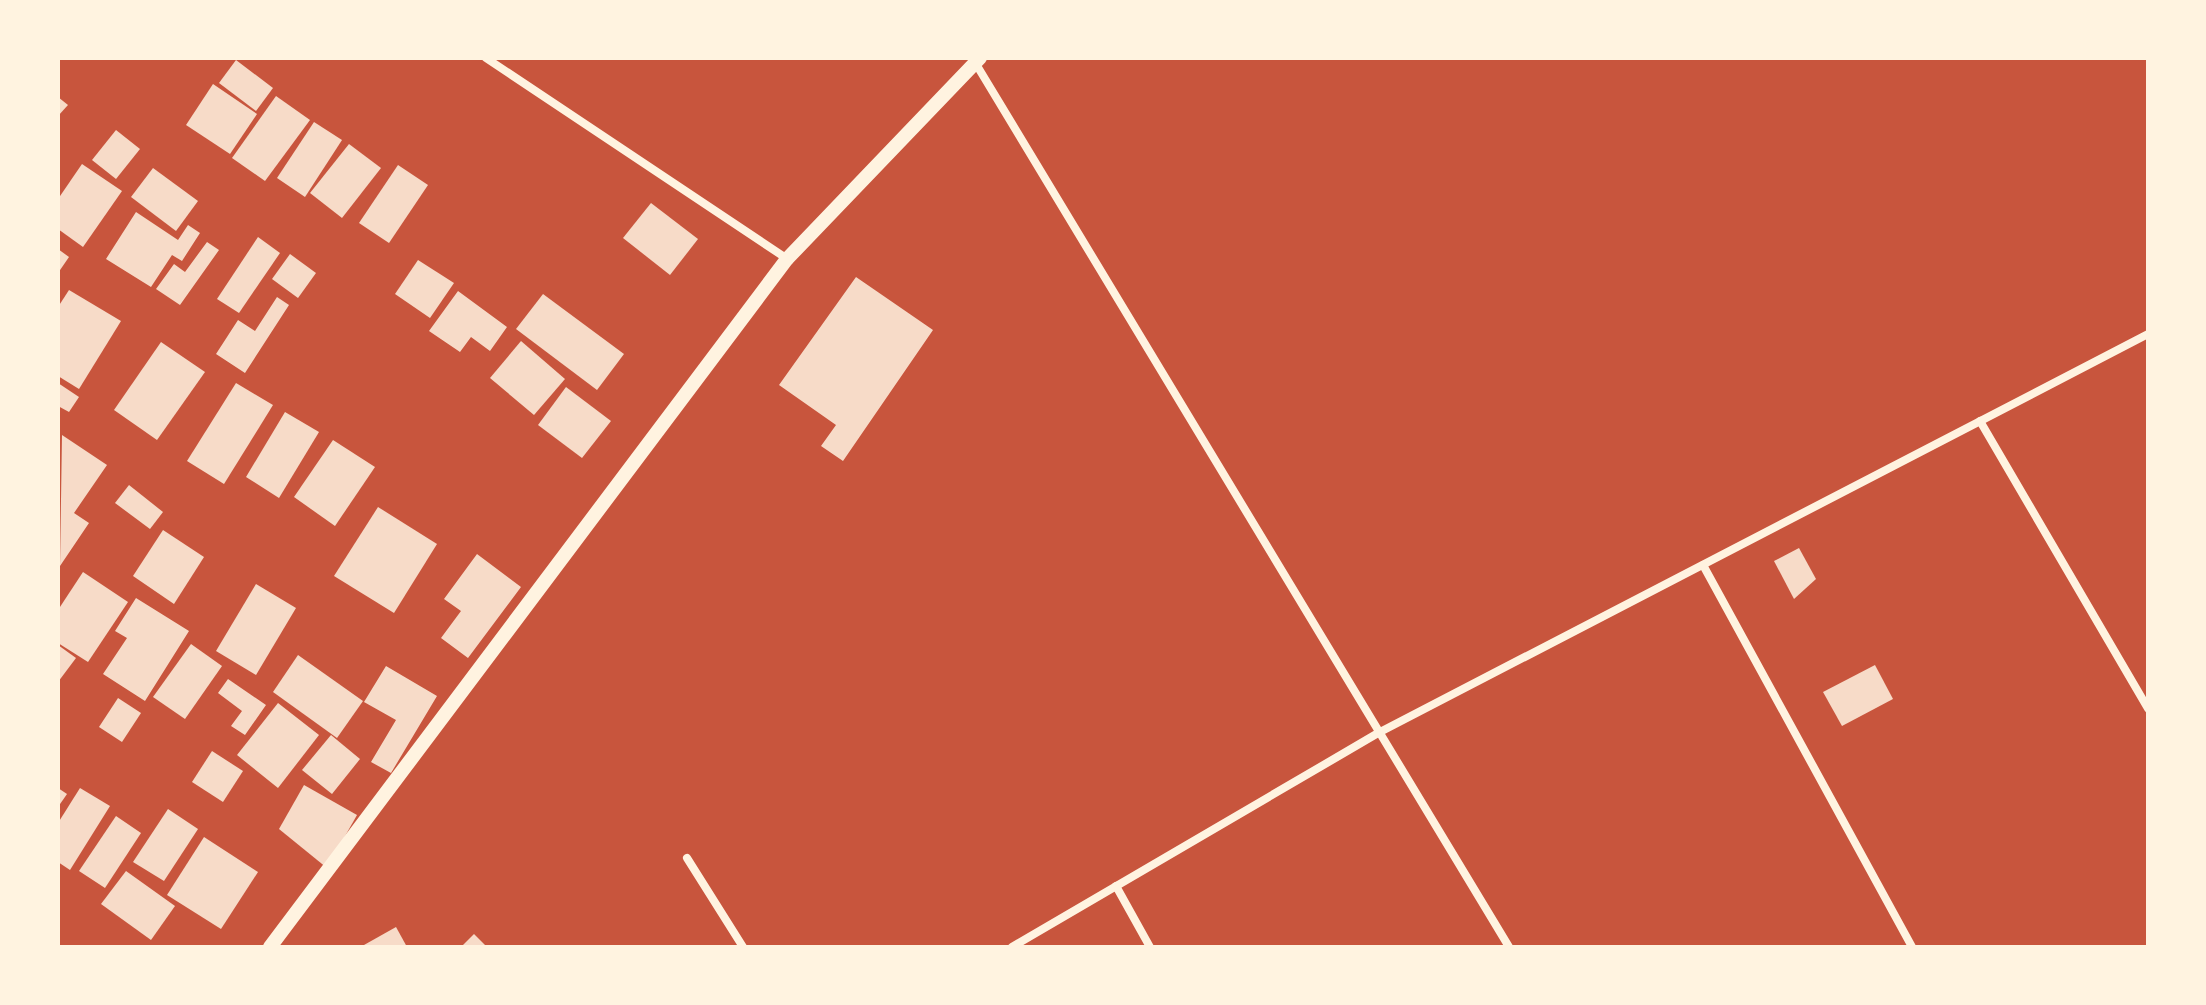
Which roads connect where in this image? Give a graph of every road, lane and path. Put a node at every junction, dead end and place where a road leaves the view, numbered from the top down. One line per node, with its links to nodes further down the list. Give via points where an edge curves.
1 (486, 58): 3 (street)
2 (978, 61): 3 (street); 8 (street)
3 (787, 259): 11 (street)
4 (2148, 334): 5 (street)
5 (1980, 421): 6 (street); 7 (street)
6 (1703, 565): 8 (street); 16 (street)
7 (2148, 709)
8 (1380, 732): 10 (street); 15 (street)
9 (687, 858): 12 (street)
10 (1116, 886): 13 (street); 14 (street)
11 (270, 947)
12 (743, 947)
13 (1012, 947)
14 (1150, 947)
15 (1509, 947)
16 (1912, 947)

